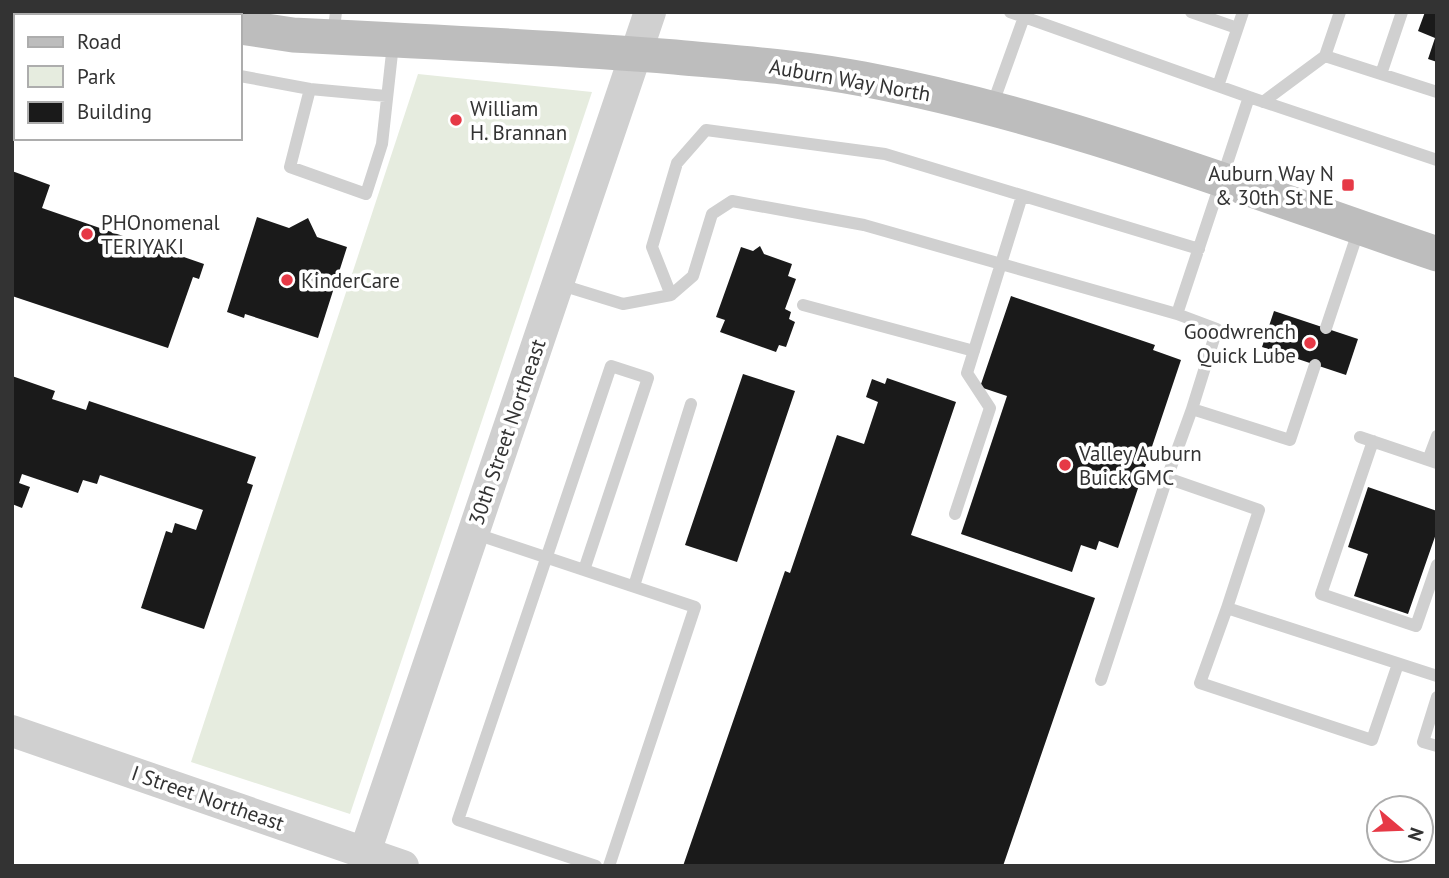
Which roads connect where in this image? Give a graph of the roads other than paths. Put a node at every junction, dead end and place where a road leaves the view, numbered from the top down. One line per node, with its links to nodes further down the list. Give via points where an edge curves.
1 (650, 12): 12 (street, 30th Street Northeast)
2 (1010, 12): 7 (lane)
3 (1191, 12): 10 (lane)
4 (1242, 12): 10 (lane)
5 (1340, 12): 13 (lane)
6 (1402, 12): 14 (lane)
7 (1024, 17): 16 (lane); 22 (lane)
8 (335, 24): 9 (main road, Auburn Way North, via 293,34); 11 (main road, Auburn Way North)
9 (242, 27)
10 (1237, 28): 16 (lane)
11 (393, 40): 12 (main road, Auburn Way North); 19 (lane)
12 (636, 54): 22 (main road, Auburn Way North, via 862,78); 30 (street, 30th Street Northeast)
13 (1325, 55): 14 (lane); 21 (lane)
14 (1381, 74): 18 (lane)
15 (242, 76): 17 (lane)
16 (1218, 86): 20 (lane)
17 (310, 89): 19 (lane); 19 (lane, via 290,167 366,194 382,144)
18 (1437, 92)
19 (386, 96)
20 (1250, 97): 21 (lane); 24 (lane)
21 (1263, 102): 23 (lane)
22 (991, 109): 24 (main road, Auburn Way North)
23 (1437, 160)
24 (1221, 181): 26 (main road, Auburn Way North); 27 (lane)
25 (1022, 196): 27 (lane); 29 (lane); 31 (lane, via 885,154 706,130 677,163 652,247)
26 (1359, 228): 28 (main road, Auburn Way North); 34 (lane)
27 (1199, 249): 33 (lane)
28 (1437, 254)
29 (1003, 263): 31 (lane, via 864,225 732,201 712,214 693,276); 33 (lane); 35 (lane)
30 (558, 284): 31 (lane, via 622,304); 43 (street, 30th Street Northeast)
31 (671, 295)
32 (803, 305): 35 (lane)
33 (1177, 314): 38 (lane, via 1217,330)
34 (1326, 328)
35 (974, 351): 42 (lane, via 967,373 990,408)
36 (1315, 365): 38 (lane, via 1290,440)
37 (691, 404): 47 (lane)
38 (1192, 409): 41 (lane)
39 (1437, 436): 40 (lane)
40 (1433, 461): 45 (lane, via 1366,439 1321,594 1416,626)
41 (1167, 478): 48 (lane, via 1259,510); 51 (lane)
42 (955, 514)
43 (473, 533): 44 (lane); 55 (street, 30th Street Northeast)
44 (547, 557): 46 (lane); 46 (lane, via 611,366 648,378); 57 (lane, via 458,820)
45 (1437, 565)
46 (584, 570): 47 (lane)
47 (634, 586): 58 (lane, via 695,607)
48 (1227, 608): 49 (lane); 49 (lane, via 1200,683 1372,740)
49 (1398, 664): 50 (lane)
50 (1437, 676)
51 (1101, 680)
52 (1437, 697): 54 (lane, via 1423,741)
53 (12, 731): 55 (street, I Street Northeast)
54 (1437, 746)
55 (365, 852): 56 (street, I Street Northeast)
56 (403, 866)
57 (596, 866)
58 (609, 866)

